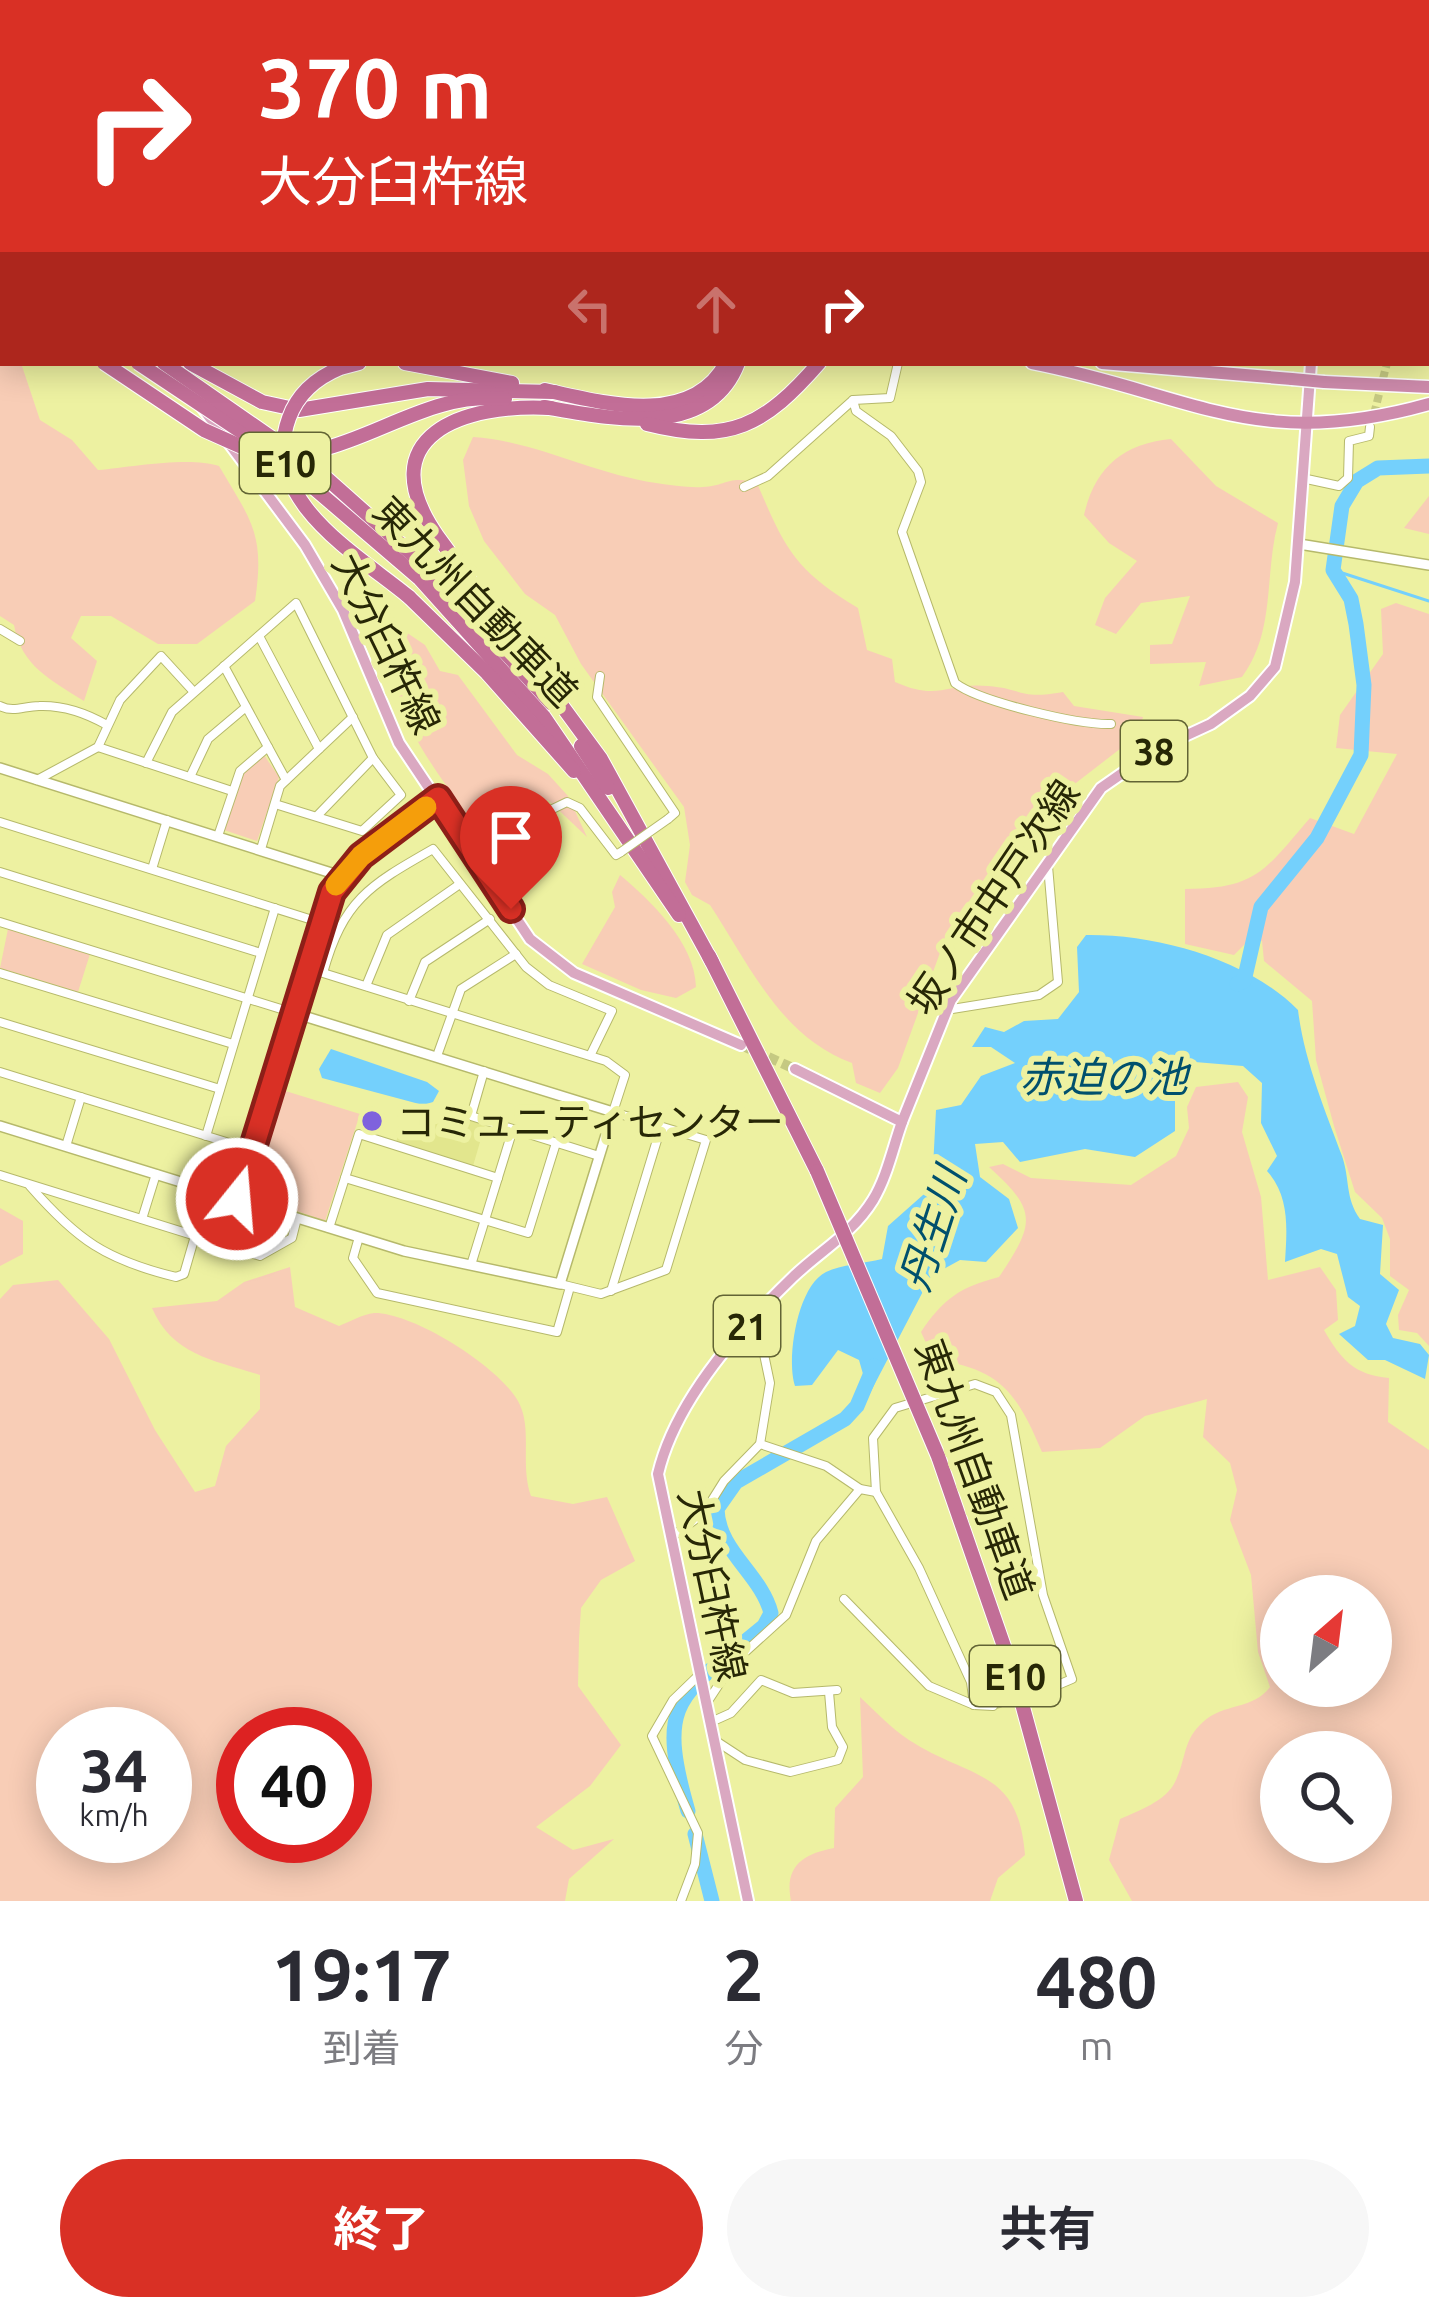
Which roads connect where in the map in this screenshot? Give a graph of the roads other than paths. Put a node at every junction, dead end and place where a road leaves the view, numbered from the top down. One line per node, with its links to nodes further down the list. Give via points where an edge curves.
1 (108, 366): 16 (highway, bridge, via 204,430 250,452 280,455 330,449 467,399)
2 (142, 366): 26 (highway, 東九州自動車道 / E10, bridge, via 272,453)
3 (168, 366): 48 (main road, 大分臼杵線, via 305,545 343,610 399,743)
4 (170, 366): 26 (highway, 東九州自動車道 / E10, bridge, via 315,468)
5 (196, 366): 16 (highway, via 262,402 323,410 428,389)
6 (348, 366): 56 (highway, bridge, via 310,386 291,412 286,470 299,500 514,701)
7 (417, 366): 16 (highway)
8 (724, 366): 16 (highway, via 696,394 662,406)
9 (736, 366): 19 (highway, via 694,407)
10 (816, 366): 19 (highway, via 782,404 738,428 700,434)
11 (898, 366): 17 (street, via 895,393)
12 (1043, 366): 20 (highway, via 1204,412)
13 (1138, 366): 15 (highway, bridge)
14 (1311, 366): 20 (main road, 坂ノ市中戸次線 / 38)
15 (1429, 387)
16 (553, 400): 19 (highway); 68 (highway, via 450,421 419,458 417,500 602,759)
17 (853, 400): 23 (street, via 768,476); 36 (street, via 918,471 902,532 955,683 990,702 1076,724)
18 (1429, 404): 20 (highway)
19 (630, 420)
20 (1306, 426): 22 (main road, 坂ノ市中戸次線 / 38)
21 (1370, 428): 22 (street, via 1370,436 1349,441 1348,478 1339,486)
22 (1302, 478): 24 (main road, 坂ノ市中戸次線 / 38)
23 (744, 487)
24 (1299, 544): 25 (street); 57 (main road, 坂ノ市中戸次線 / 38, via 1275,667 1211,724 1101,788)
25 (1429, 565)
26 (425, 575): 56 (highway, 東九州自動車道 / E10, via 544,717); 68 (highway, 東九州自動車道 / E10, via 497,639 554,708)
27 (0, 628): 29 (street)
28 (259, 636): 30 (street); 35 (street, via 296,603); 40 (street)
29 (20, 641)
30 (224, 666): 32 (street); 34 (street)
31 (600, 676): 54 (street, bridge, via 597,698 675,814 616,855 580,808 566,802)
32 (194, 691): 37 (street, via 161,656); 42 (street, via 165,721)
33 (0, 706): 37 (street, via 58,707)
34 (246, 707): 39 (street); 44 (street, via 208,739)
35 (353, 717): 40 (street); 41 (street)
36 (1111, 724)
37 (107, 725): 38 (street)
38 (98, 747): 42 (street); 45 (street)
39 (268, 747): 46 (street); 47 (street, via 239,771)
40 (319, 748): 46 (street)
41 (374, 758): 50 (street); 50 (street, via 401,795 362,831)
42 (146, 763): 44 (street)
43 (0, 770): 45 (street)
44 (190, 777): 47 (street)
45 (37, 780): 51 (street)
46 (286, 780): 49 (street)
47 (232, 790): 53 (street)
48 (438, 798): 54 (main road, 大分臼杵線); 60 (street)
49 (274, 804): 50 (street); 55 (street)
50 (317, 816)
51 (167, 820): 53 (street); 58 (street)
52 (0, 822): 58 (street)
53 (218, 836): 55 (street)
54 (472, 848): 79 (main road, 大分臼杵線, via 550,957)
55 (261, 849): 60 (street)
56 (640, 855): 74 (highway, 東九州自動車道 / E10)
57 (1047, 864): 73 (main road, 坂ノ市中戸次線 / 38); 73 (street, via 1058,982 1039,995)
58 (152, 869): 62 (street)
59 (0, 872): 66 (street)
60 (340, 876): 65 (street)
61 (458, 886): 63 (street); 70 (street, via 387,935); 70 (street, via 433,849 357,897 323,973)
62 (275, 908): 65 (street); 66 (street)
63 (490, 919): 67 (street); 72 (street, via 425,962)
64 (0, 922): 71 (street)
65 (322, 923): 75 (street)
66 (261, 953): 71 (street)
67 (516, 954): 76 (street, via 461,989); 81 (street, via 549,985 612,1011)
68 (712, 962): 74 (highway, 東九州自動車道 / E10)
69 (0, 973): 78 (street)
70 (366, 986): 72 (street)
71 (247, 999): 75 (street); 78 (street)
72 (410, 1000): 76 (street)
73 (946, 1010): 88 (main road, 坂ノ市中戸次線 / 38)
74 (737, 1012): 127 (highway, 東九州自動車道 / E10, bridge, via 817,1171 938,1456 1015,1678)
75 (294, 1013): 80 (street); 95 (street)
76 (451, 1013): 80 (street); 81 (street)
77 (0, 1022): 85 (street)
78 (233, 1044): 85 (street)
79 (741, 1045)
80 (437, 1056): 83 (street)
81 (590, 1056): 87 (street, via 625,1075)
82 (795, 1069): 88 (main road)
83 (484, 1071): 87 (street); 91 (street, via 472,1116)
84 (0, 1072): 86 (street)
85 (220, 1090): 92 (street)
86 (81, 1097): 92 (street); 94 (street)
87 (613, 1112): 90 (street); 96 (street)
88 (902, 1122): 112 (main road, 大分臼杵線 / 21, via 866,1210)
89 (0, 1126): 94 (street)
90 (661, 1126): 111 (street); 111 (street, via 706,1140 670,1259 659,1276)
91 (513, 1130): 93 (street); 100 (street)
92 (206, 1136): 95 (street)
93 (556, 1143): 96 (street); 105 (street, via 528,1233)
94 (65, 1146): 97 (street)
95 (252, 1150): 102 (street)
96 (599, 1156): 110 (street)
97 (156, 1174): 102 (street); 104 (street)
98 (0, 1175): 101 (street)
99 (345, 1178): 100 (street, via 359,1134); 105 (street); 106 (street)
100 (498, 1178): 105 (street)
101 (29, 1185): 104 (street); 107 (street, via 75,1237 137,1266 184,1274)
102 (237, 1199): 103 (street)
103 (297, 1218): 106 (street); 107 (street, via 292,1238 260,1256)
104 (142, 1219): 107 (street)
105 (485, 1220): 109 (street)
106 (329, 1228): 108 (street)
107 (195, 1235)
108 (359, 1237): 109 (street); 110 (street, via 353,1258 377,1293 557,1332)
109 (470, 1265): 110 (street)
110 (565, 1286): 111 (street)
111 (611, 1291)
112 (756, 1316): 113 (street, via 770,1383); 116 (main road, 大分臼杵線 / 21, via 664,1448 659,1489)
113 (762, 1445): 114 (street, via 826,1466); 116 (street, via 724,1480 704,1513)
114 (860, 1489): 115 (street); 120 (street, via 816,1541 786,1615)
115 (876, 1492): 119 (street, via 873,1438 896,1408 975,1384 996,1392 1015,1432 1043,1595 1072,1679); 121 (street, via 919,1568 971,1682)
116 (673, 1536): 118 (main road, 大分臼杵線 / 21)
117 (844, 1599): 121 (street, via 929,1686)
118 (702, 1675): 120 (main road, 大分臼杵線 / 21); 125 (street, via 673,1700 652,1736 698,1833)
119 (1046, 1690)
120 (707, 1698): 123 (main road, 大分臼杵線 / 21)
121 (974, 1706): 122 (street)
122 (993, 1706)
123 (711, 1722): 124 (main road, 大分臼杵線 / 21); 124 (street, via 761,1680 793,1693 833,1691 832,1727 843,1747 838,1760 790,1772 745,1760)
124 (716, 1741): 126 (main road, 大分臼杵線 / 21)
125 (682, 1901)
126 (748, 1901)
127 (1076, 1901)

